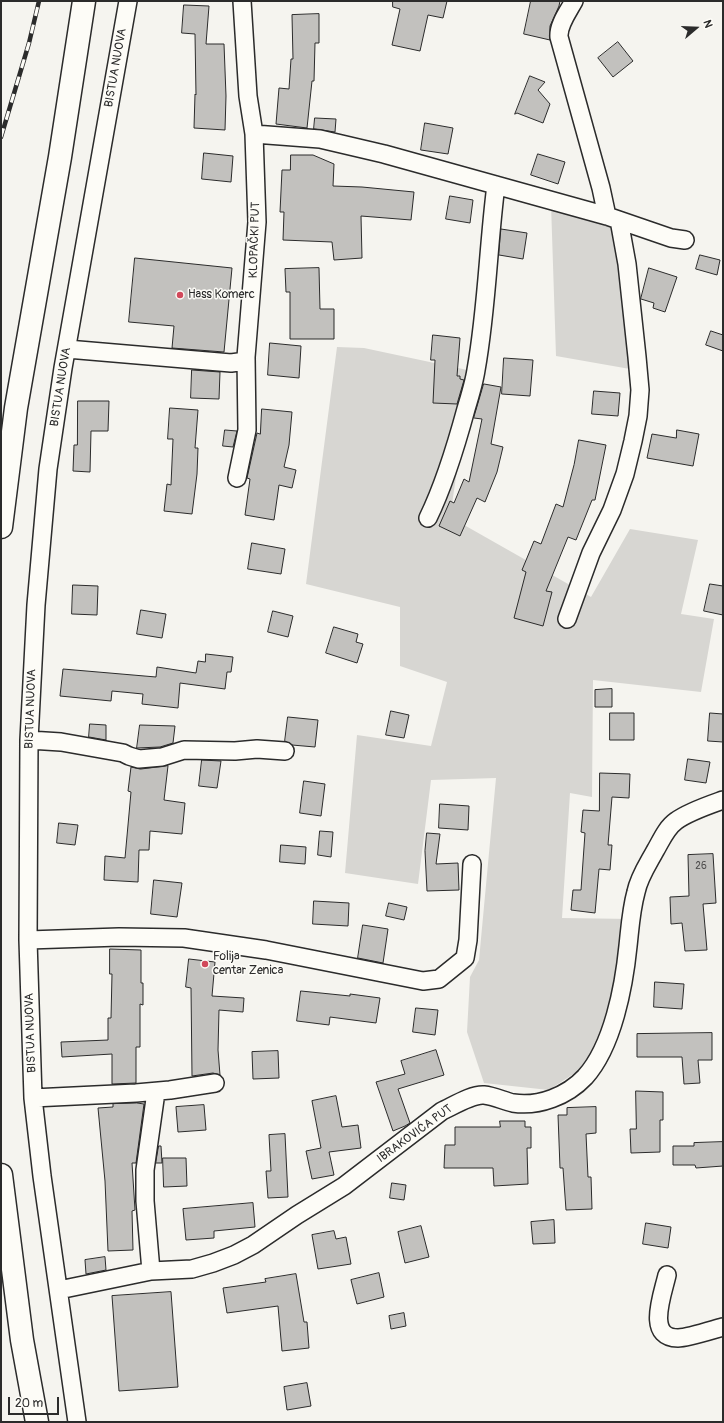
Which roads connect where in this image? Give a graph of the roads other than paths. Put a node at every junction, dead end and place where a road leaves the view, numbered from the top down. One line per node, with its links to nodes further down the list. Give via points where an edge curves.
1 (84, 1): 13 (highway, via 60,157 16,408)
2 (128, 1): 9 (street, BISTUA NUOVA)
3 (242, 1): 5 (street, KLOPAČKI PUT, via 248,96)
4 (574, 1): 7 (street, via 562,24 559,37 601,188)
5 (254, 134): 6 (street, via 320,138); 10 (street, KLOPAČKI PUT, via 257,222)
6 (496, 185): 7 (street); 12 (street, via 476,371 456,446)
7 (613, 218): 8 (street, via 671,238); 14 (street, via 627,264 640,390 638,416 625,474)
8 (685, 240)
9 (67, 349): 10 (street, via 231,363); 15 (street, BISTUA NUOVA, via 48,469 36,605)
10 (246, 361): 11 (street, KLOPAČKI PUT, via 247,430)
11 (238, 478)
12 (428, 518)
13 (1, 527)
14 (566, 619)
15 (29, 740): 16 (street, via 61,742 123,753 139,759 162,757 184,750); 19 (street, BISTUA NUOVA)
16 (285, 751)
17 (723, 800): 24 (street, IBRAKOVIĆA PUT, via 675,821 646,868 636,891 624,973 613,1023 595,1063 585,1077 563,1093 545,1101 513,1103 484,1095 456,1104 344,1186 302,1211 253,1246 213,1264 192,1269)
18 (472, 864): 19 (street, via 465,958 439,979 423,981 287,954 184,938)
19 (28, 940): 22 (street, BISTUA NUOVA)
20 (215, 1083): 21 (street)
21 (156, 1092): 22 (street); 24 (street, via 145,1170)
22 (33, 1098): 26 (street, BISTUA NUOVA)
23 (1, 1175): 28 (highway, via 22,1340)
24 (151, 1272): 26 (street, IBRAKOVIĆA PUT)
25 (667, 1275): 27 (street, via 658,1316 659,1328 667,1337 679,1338)
26 (59, 1290): 29 (street, BISTUA NUOVA)
27 (723, 1327)
28 (37, 1422)
29 (77, 1422)

